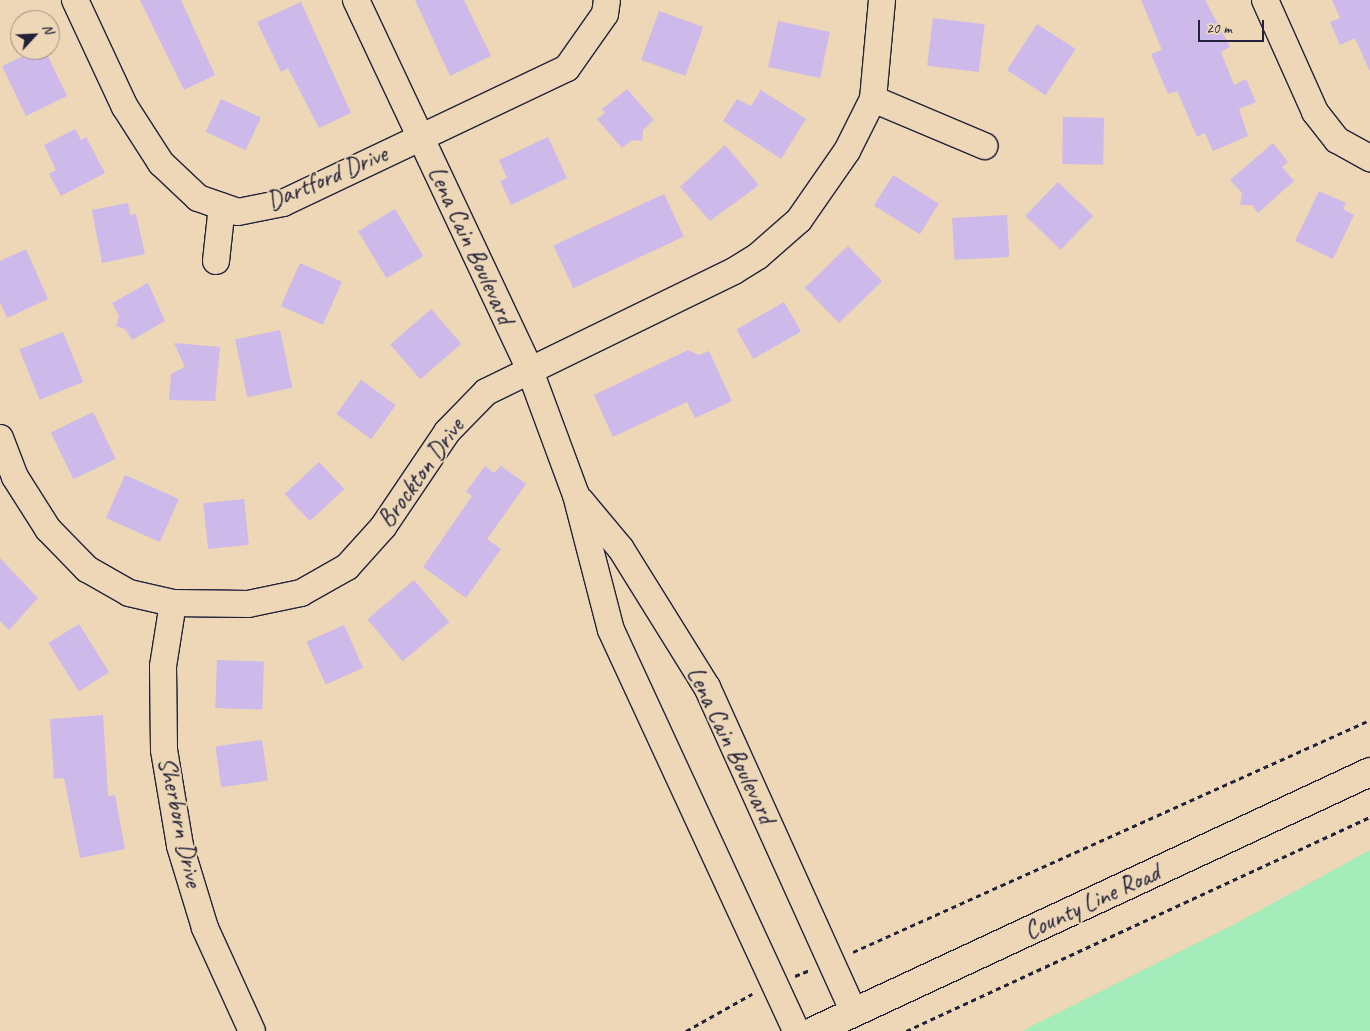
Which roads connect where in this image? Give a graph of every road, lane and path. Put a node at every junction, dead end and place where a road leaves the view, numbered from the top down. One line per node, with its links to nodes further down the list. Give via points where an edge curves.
1 (75, 0): 10 (street, Dartford Drive, via 142,138 180,183 198,198)
2 (356, 0): 7 (street, Lena Cain Boulevard)
3 (606, 0): 7 (street, Dartford Drive, via 601,21 567,68)
4 (882, 0): 6 (street, Brockton Drive)
5 (1265, 0): 9 (street, via 1315,112 1337,140)
6 (873, 99): 8 (street); 12 (street, Brockton Drive, via 818,197 758,256)
7 (420, 138): 10 (street, Dartford Drive, via 283,203 238,212); 12 (street, Lena Cain Boulevard)
8 (984, 146)
9 (1370, 158)
10 (222, 206): 11 (street)
11 (216, 261)
12 (529, 368): 14 (street, Lena Cain Boulevard); 15 (street, Brockton Drive, via 486,392 465,411 383,527 347,567 292,595 248,604)
13 (0, 438): 15 (street, Brockton Drive, via 15,477 48,529 87,569 129,593)
14 (576, 495): 19 (street, Lena Cain Boulevard, via 621,549 707,687); 20 (street, Lena Cain Boulevard, via 611,630)
15 (173, 603): 22 (street, Sherborn Drive, via 163,666 164,750 180,846 205,928)
16 (1370, 720): 19 (path)
17 (1370, 772): 21 (main road, County Line Road)
18 (1370, 817): 26 (path)
19 (832, 961): 20 (path); 21 (street, Lena Cain Boulevard)
20 (776, 983): 23 (path); 24 (street, Lena Cain Boulevard)
21 (854, 1012): 25 (main road, County Line Road)
22 (252, 1031)
23 (686, 1031)
24 (796, 1031)
25 (814, 1031)
26 (906, 1031)

